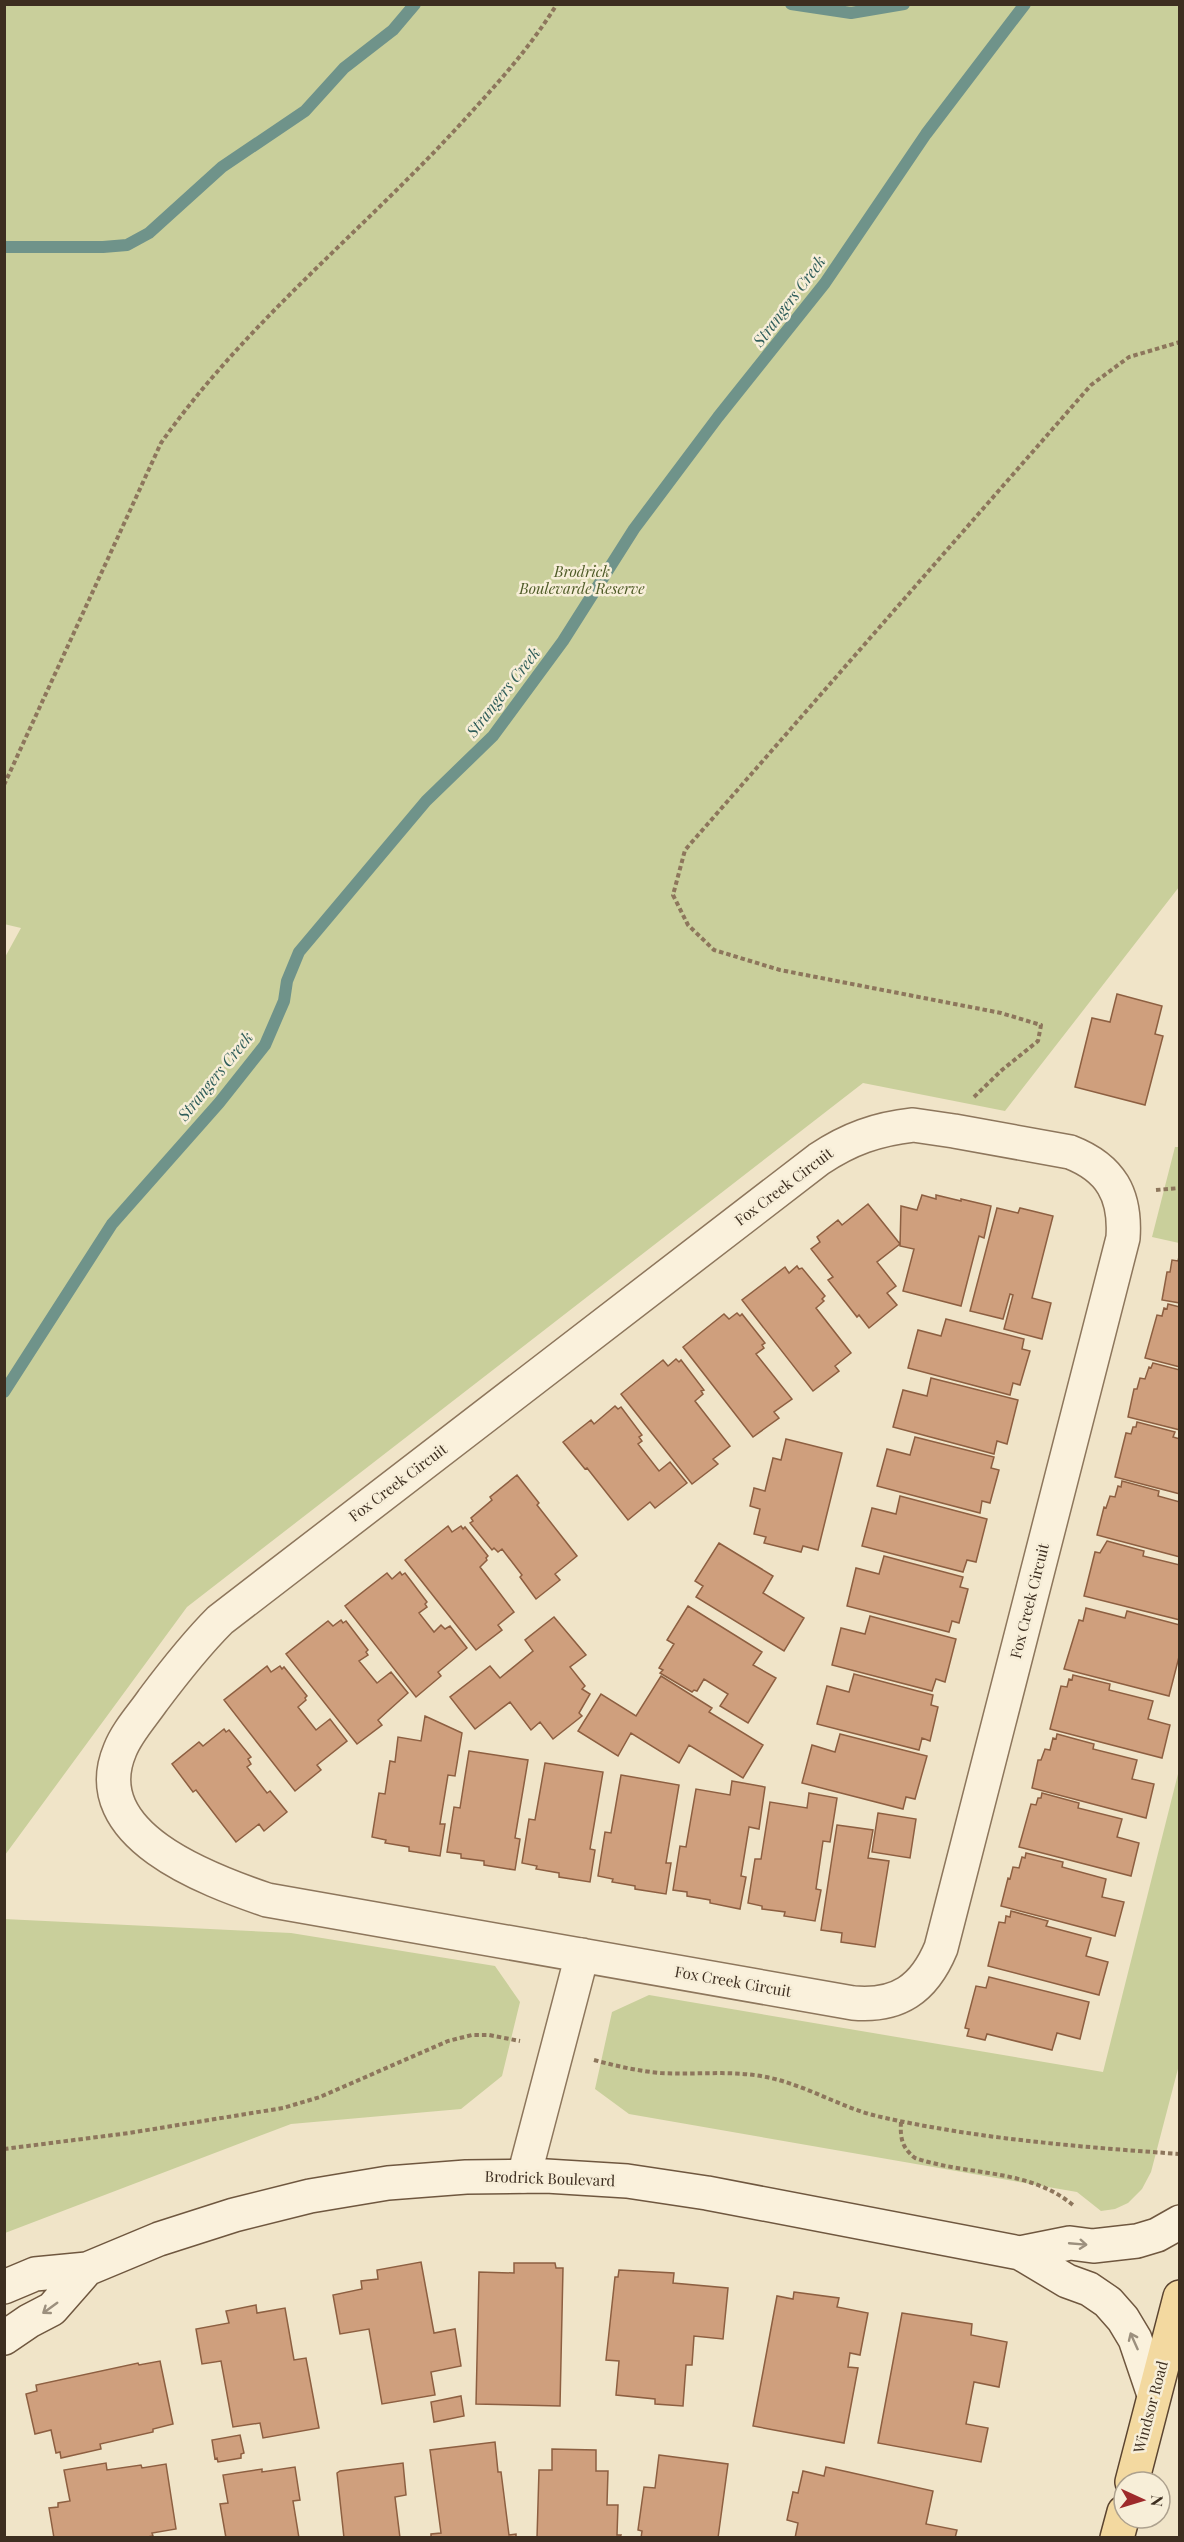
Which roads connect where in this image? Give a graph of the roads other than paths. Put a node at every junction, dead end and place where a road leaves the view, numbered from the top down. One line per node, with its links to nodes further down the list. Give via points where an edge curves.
1 (582, 1955): 1 (street, Fox Creek Circuit, via 871,2005 906,1994 934,1966 1123,1238 1125,1219 1120,1198 1100,1168 1070,1152 913,1125 864,1134 841,1145 220,1620 181,1663 119,1750 115,1789 129,1823 163,1852 225,1886 267,1900); 2 (street)
2 (524, 2176): 4 (street, Brodrick Boulevard, via 627,2181 707,2193); 5 (street, Brodrick Boulevard, via 387,2183 310,2196 159,2239)
3 (1179, 2222): 4 (street, Brodrick Boulevard, one-way to 3, via 1070,2243 1093,2246 1137,2241)
4 (1020, 2253): 9 (street, Brodrick Boulevard, one-way to 4, via 1134,2339 1108,2302)
5 (87, 2269): 6 (street, Brodrick Boulevard, via 35,2274); 8 (street, Brodrick Boulevard, one-way to 8, via 52,2309)
6 (4, 2287)
7 (1179, 2297): 9 (main road, Windsor Road)
8 (4, 2338)
9 (1154, 2395): 10 (main road, Windsor Road)
10 (1135, 2470)

